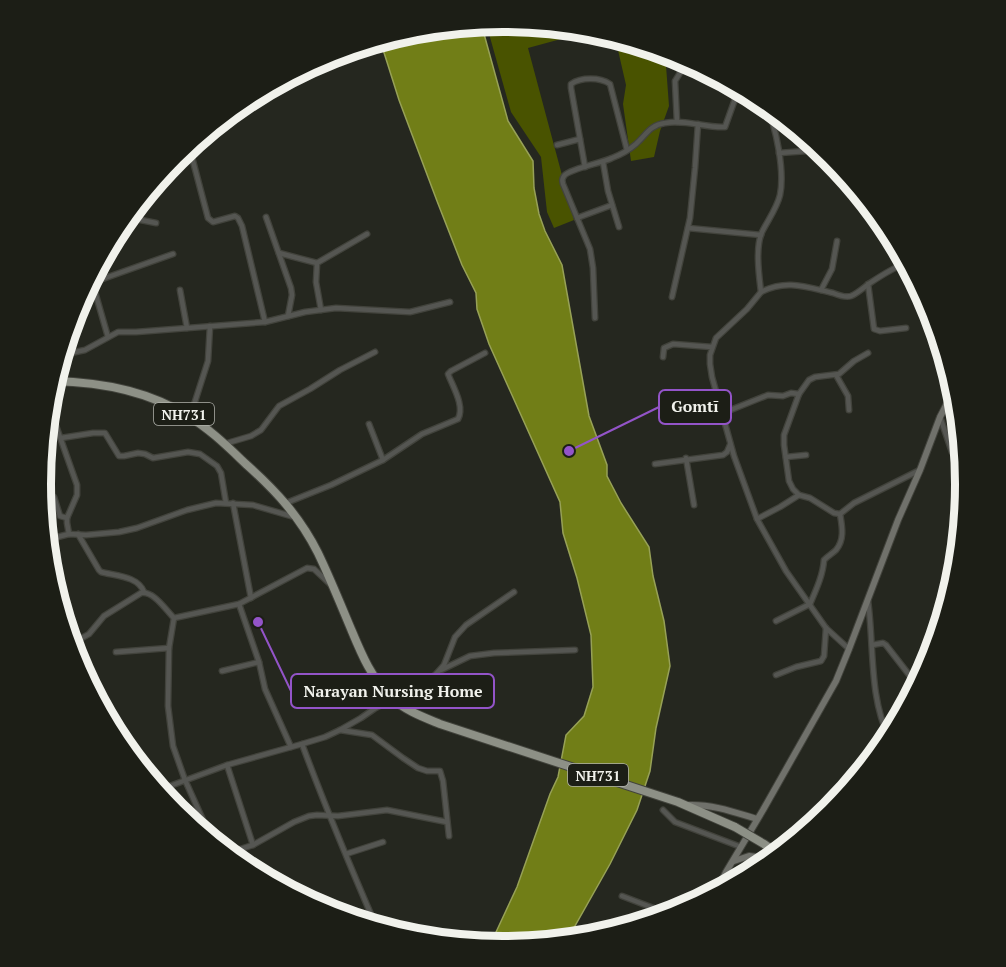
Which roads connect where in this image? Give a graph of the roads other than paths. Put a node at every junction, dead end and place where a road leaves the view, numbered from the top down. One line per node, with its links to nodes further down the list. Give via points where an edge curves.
1 (679, 67): 4 (street, via 675,81)
2 (736, 96): 5 (street, via 725,127)
3 (771, 120): 10 (street)
4 (678, 122): 5 (street); 8 (street, via 651,128)
5 (698, 124): 20 (street)
6 (580, 139): 7 (street); 8 (street, via 571,84 602,80 612,87); 13 (street)
7 (557, 145)
8 (627, 150): 12 (street)
9 (808, 150): 10 (street)
10 (779, 153): 22 (street, via 780,194)
11 (192, 156): 39 (street, via 208,218 213,222 236,216 242,226)
12 (603, 162): 13 (street); 14 (street)
13 (585, 167): 17 (street, via 562,178)
14 (612, 205): 17 (street); 19 (street)
15 (266, 217): 24 (street)
16 (137, 218): 18 (street)
17 (577, 218): 38 (street, via 590,249)
18 (156, 223)
19 (619, 227)
20 (688, 228): 22 (street); 34 (street)
21 (367, 234): 26 (street)
22 (761, 235): 33 (street)
23 (837, 241): 31 (street, via 832,269)
24 (279, 253): 26 (street); 37 (street, via 292,295)
25 (173, 254): 28 (street)
26 (317, 263): 36 (street)
27 (898, 266): 29 (street)
28 (101, 278)
29 (868, 284): 31 (street, via 848,297); 42 (street, via 874,329)
30 (180, 290): 41 (street)
31 (820, 290): 33 (street, via 784,284)
32 (95, 291): 43 (street)
33 (760, 292): 44 (street)
34 (672, 297)
35 (450, 302): 36 (street, via 410,312)
36 (321, 310): 37 (street)
37 (288, 316): 39 (street)
38 (596, 318)
39 (265, 322): 40 (street)
40 (210, 326): 41 (street); 56 (street, via 208,361)
41 (187, 328): 43 (street, via 118,332)
42 (906, 328)
43 (108, 337): 46 (street)
44 (712, 347): 49 (street, via 674,344 664,348); 55 (street, via 710,364)
45 (375, 352): 61 (street, via 279,406 261,430)
46 (70, 353)
47 (485, 353): 67 (street, via 448,374 460,406 458,419 422,434)
48 (868, 353): 50 (street)
49 (663, 357)
50 (836, 375): 52 (street, via 811,379); 54 (street, via 848,396)
51 (63, 382): 56 (highway, NH731, via 102,384 129,391)
52 (799, 394): 55 (street, via 768,395); 65 (street, via 784,435)
53 (947, 403): 57 (main road)
54 (849, 410)
55 (723, 413): 62 (street)
56 (190, 417): 61 (highway, NH731)
57 (940, 417): 63 (street); 69 (main road)
58 (55, 424): 60 (street)
59 (369, 424): 67 (street)
60 (61, 438): 72 (street, via 105,433 119,456 200,454 217,466); 76 (street, via 77,485)
61 (224, 444): 73 (highway, NH731)
62 (730, 444): 66 (street, via 725,454); 78 (street)
63 (954, 454)
64 (806, 455): 65 (street)
65 (786, 457): 70 (street, via 789,481)
66 (687, 459): 68 (street); 74 (street)
67 (383, 460): 73 (street)
68 (655, 464)
69 (920, 470): 75 (street); 86 (main road)
70 (799, 495): 75 (street); 78 (street)
71 (54, 497): 76 (street, via 60,516)
72 (230, 503): 77 (street, via 253,505); 80 (street, via 204,505 119,532); 85 (street)
73 (286, 503): 77 (highway, NH731)
74 (694, 505)
75 (840, 514): 88 (street, via 841,543 824,560)
76 (68, 518): 79 (street)
77 (298, 518): 82 (highway, NH731)
78 (757, 519): 88 (street)
79 (69, 534): 80 (street); 81 (street)
80 (78, 534): 83 (street, via 101,572 136,581)
81 (55, 538)
82 (333, 587): 85 (street, via 314,569 307,568); 103 (highway, NH731, via 362,655)
83 (144, 592): 89 (street); 92 (street, via 104,616)
84 (514, 592): 99 (street, via 459,631)
85 (251, 598): 87 (street)
86 (868, 598): 93 (street); 96 (main road)
87 (239, 604): 89 (street); 98 (street)
88 (810, 604): 90 (street); 91 (street)
89 (174, 618): 94 (street)
90 (776, 621)
91 (826, 628): 96 (street); 101 (street, via 821,661)
92 (79, 640)
93 (872, 645): 102 (street, via 886,645); 104 (street, via 879,707)
94 (168, 648): 97 (street); 109 (street, via 173,746)
95 (575, 650): 99 (street, via 470,656)
96 (849, 650): 114 (main road, via 836,681)
97 (116, 652)
98 (259, 662): 100 (street); 107 (street, via 265,689)
99 (441, 670): 103 (street)
100 (222, 671)
101 (776, 675)
102 (911, 677)
103 (393, 699): 105 (street); 111 (highway, NH731, via 440,724)
104 (886, 724)
105 (340, 730): 106 (street); 115 (street, via 372,735 418,768 440,771)
106 (302, 744): 107 (street); 113 (street)
107 (291, 747): 108 (street)
108 (228, 765): 109 (street); 119 (street)
109 (185, 780): 110 (street); 116 (street)
110 (168, 787)
111 (682, 803): 114 (main road, via 726,809); 121 (highway, NH731, bridge)
112 (663, 810): 120 (street, via 675,822)
113 (330, 816): 115 (street, via 387,810); 119 (street, via 309,816); 123 (street)
114 (757, 819): 120 (main road)
115 (447, 822): 117 (street)
116 (205, 823)
117 (449, 836)
118 (383, 842): 123 (street)
119 (253, 845): 122 (street)
120 (741, 847): 125 (main road)
121 (770, 848)
122 (239, 850)
123 (346, 854): 129 (street)
124 (757, 857): 125 (main road)
125 (733, 861): 126 (main road)
126 (724, 878)
127 (622, 896): 128 (street)
128 (656, 909)
129 (372, 916)

